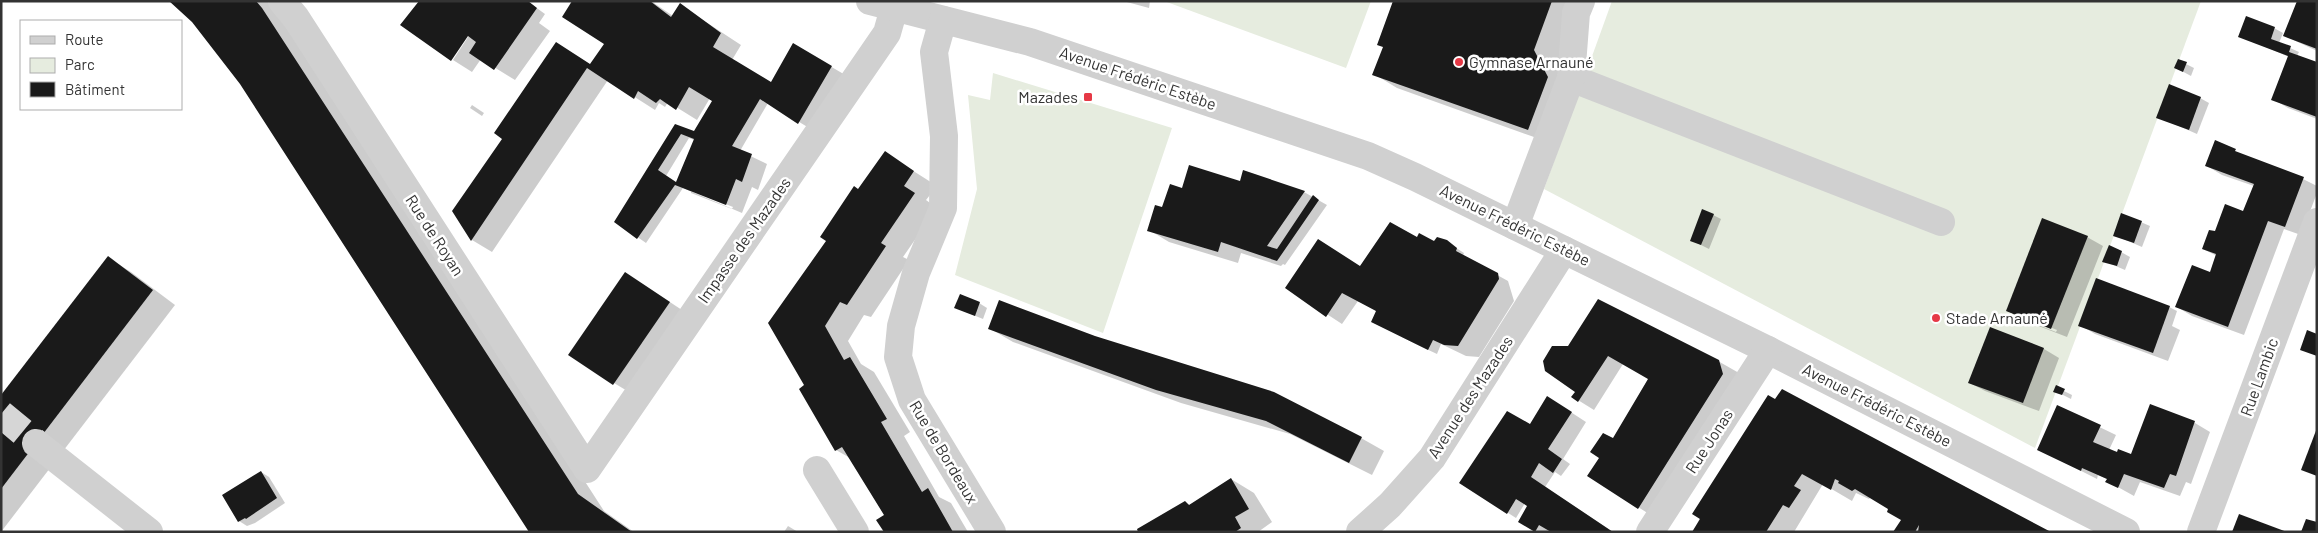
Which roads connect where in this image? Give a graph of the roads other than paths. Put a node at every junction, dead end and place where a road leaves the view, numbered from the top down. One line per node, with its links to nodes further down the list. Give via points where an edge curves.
1 (282, 1): 12 (street, Rue de Royan)
2 (1581, 1): 5 (street, via 1576,14)
3 (887, 3): 4 (street, Avenue Frédéric Estèbe); 12 (street, Impasse des Mazades, via 887,34)
4 (944, 20): 8 (street, Avenue Frédéric Estèbe, via 1030,42 1368,156); 16 (street, Rue de Bordeaux, via 934,52 944,136 943,208 916,273 901,326 898,357 912,400)
5 (1570, 78): 6 (street); 8 (street)
6 (1941, 222)
7 (2317, 222): 20 (street, Rue Lambic)
8 (1515, 226): 9 (street, Avenue Frédéric Estèbe)
9 (1564, 250): 10 (street, Avenue Frédéric Estèbe); 17 (street, Avenue des Mazades, via 1432,458 1390,505)
10 (1768, 350): 18 (street, Rue Jonas); 19 (street, Avenue Frédéric Estèbe)
11 (36, 443): 14 (street)
12 (587, 469)
13 (817, 470): 15 (street)
14 (149, 532)
15 (854, 532)
16 (992, 532)
17 (1360, 532)
18 (1650, 532)
19 (2126, 532)
20 (2202, 532)

